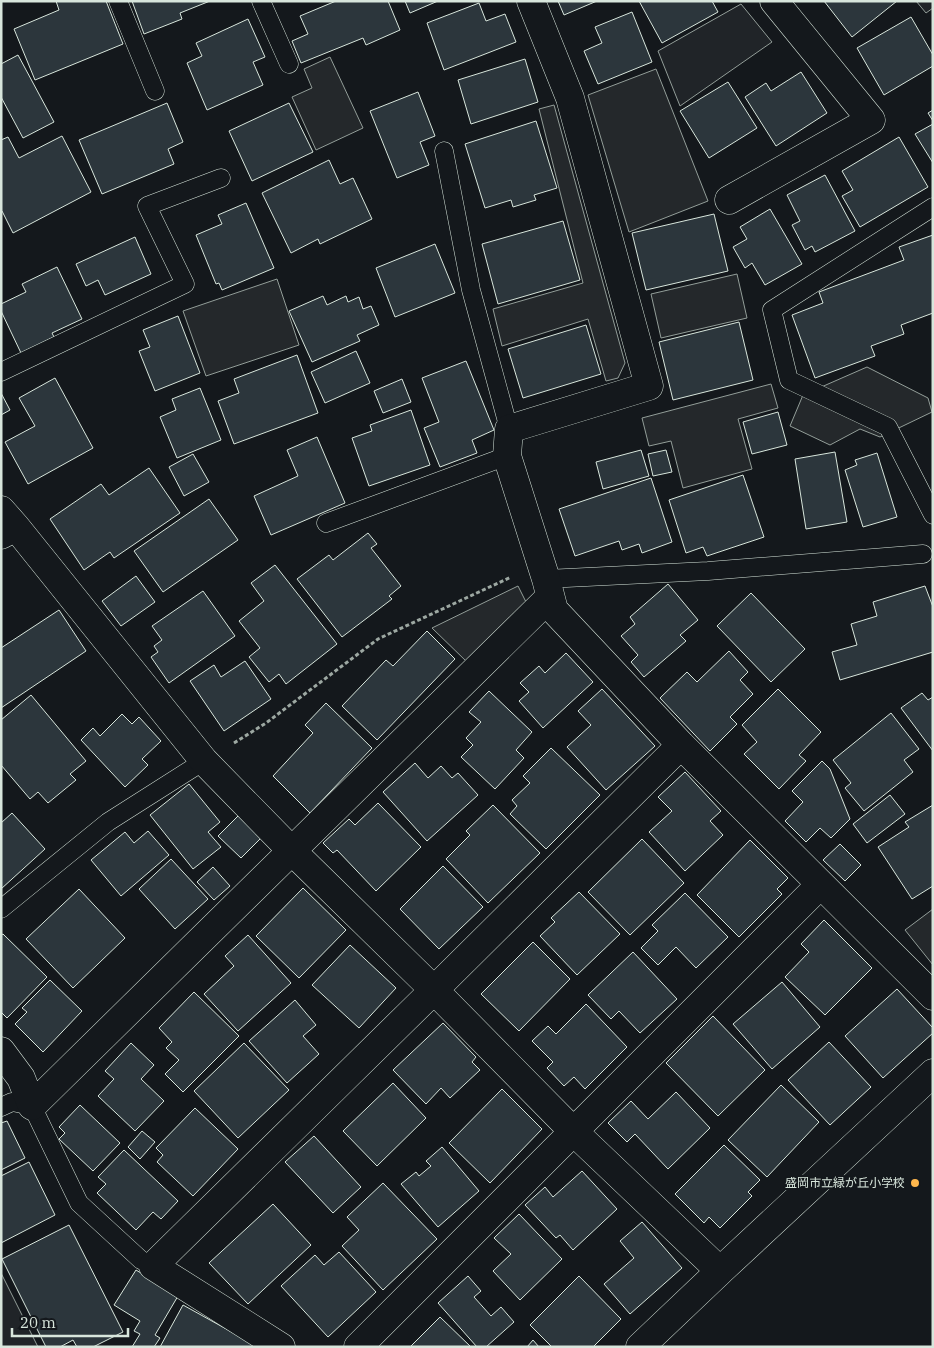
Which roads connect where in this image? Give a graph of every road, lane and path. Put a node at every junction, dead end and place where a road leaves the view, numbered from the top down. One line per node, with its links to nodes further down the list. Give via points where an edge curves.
1 (118, 1): 6 (lane)
2 (261, 1): 5 (lane)
3 (531, 1): 12 (street, via 570,98 649,386)
4 (774, 1): 9 (street, via 871,120)
5 (289, 64)
6 (155, 91)
7 (444, 151): 12 (lane, via 471,290)
8 (221, 178): 11 (lane, via 147,206 185,284)
9 (730, 200)
10 (933, 207): 14 (lane, via 772,310 789,380 888,427)
11 (1, 372)
12 (509, 429): 13 (street)
13 (507, 456): 15 (lane); 18 (street)
14 (933, 515)
15 (326, 523)
16 (6, 524): 20 (street)
17 (923, 554): 18 (lane, via 708,572)
18 (546, 580): 19 (street, via 554,610); 20 (path, via 378,640 266,723); 21 (street)
19 (680, 745): 22 (street); 24 (street)
20 (204, 761): 21 (street); 23 (lane, via 108,822)
21 (292, 851): 24 (street); 28 (street)
22 (820, 885): 25 (street); 30 (street)
23 (1, 909)
24 (434, 990): 30 (street); 31 (street)
25 (933, 996)
26 (1, 1051): 28 (street, via 21,1078)
27 (933, 1073): 32 (street)
28 (32, 1106): 29 (lane, via 12,1102); 31 (lane, via 79,1204 141,1260)
29 (1, 1107)
30 (574, 1132): 32 (street); 34 (street)
31 (153, 1266): 33 (street)
32 (720, 1271): 35 (street)
33 (281, 1347)
34 (358, 1347)
35 (640, 1347)

